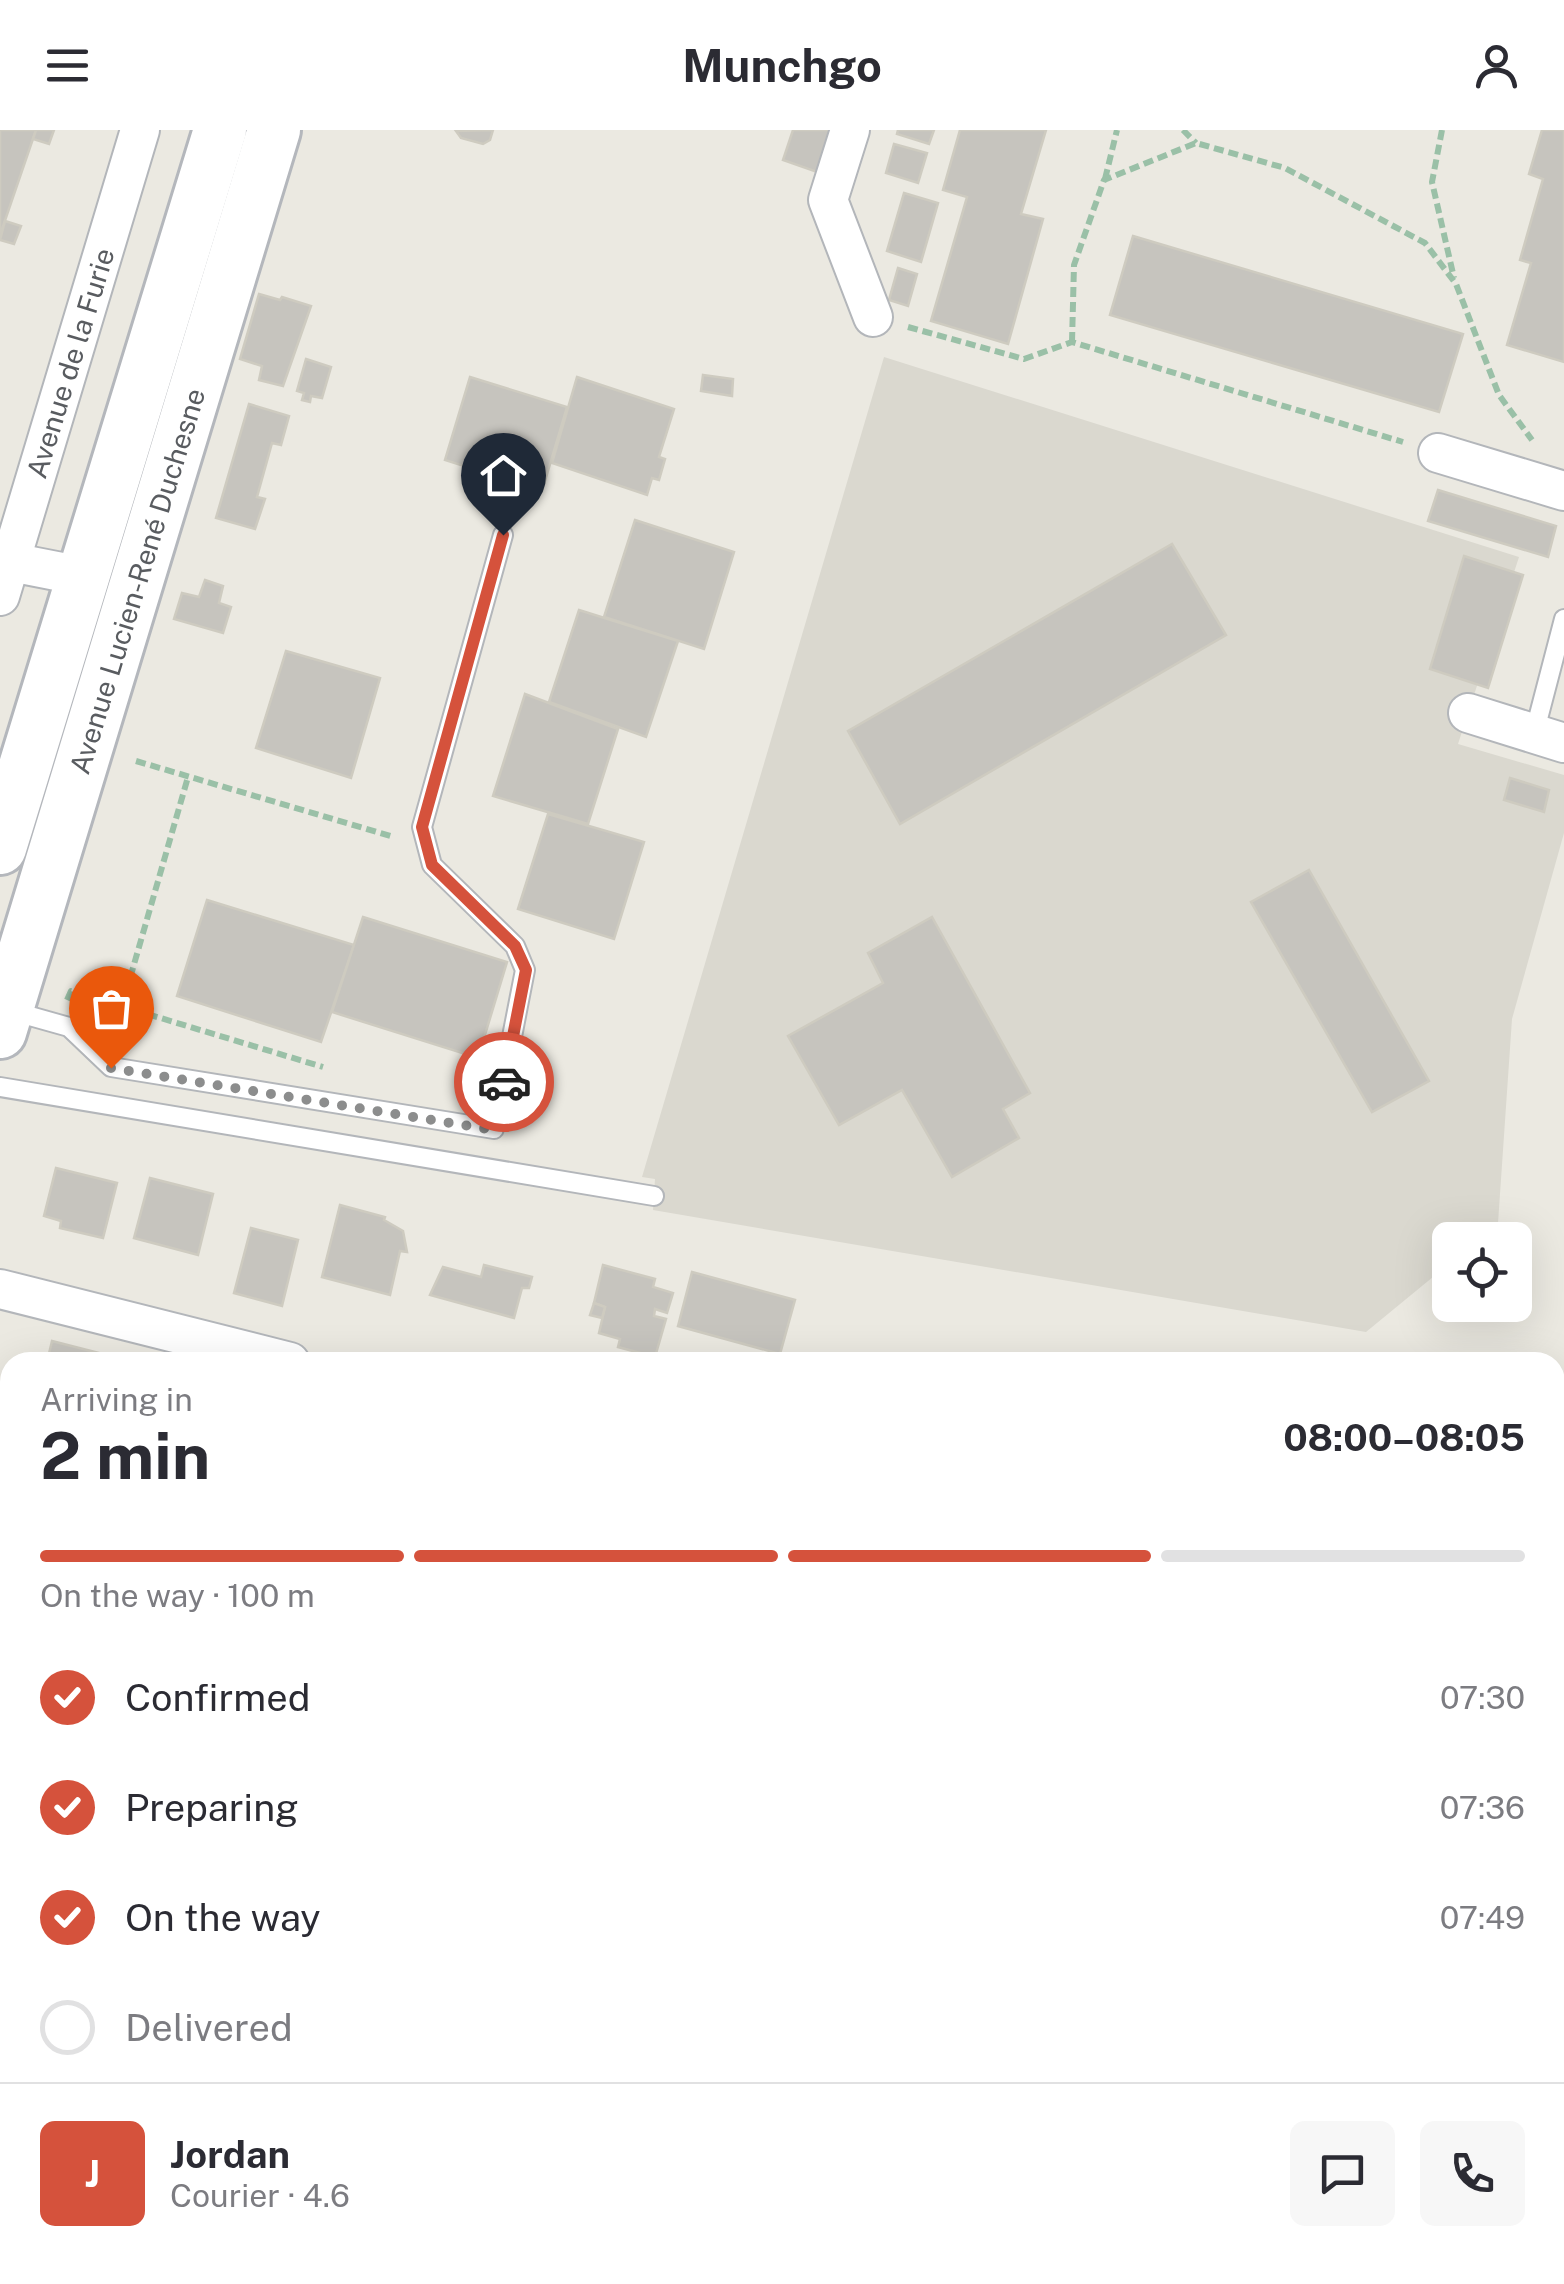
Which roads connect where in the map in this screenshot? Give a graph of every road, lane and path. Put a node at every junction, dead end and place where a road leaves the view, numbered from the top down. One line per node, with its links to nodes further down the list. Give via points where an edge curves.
1 (140, 130): 17 (street, Avenue de la Furie)
2 (220, 130): 18 (main road, Avenue Lucien-René Duchesne)
3 (274, 130): 27 (main road, Avenue Lucien-René Duchesne)
4 (850, 130): 11 (street, via 828,200)
5 (1117, 130): 9 (path)
6 (1183, 130): 8 (path)
7 (1442, 130): 10 (path, via 1432,182)
8 (1196, 142): 9 (path); 10 (path, via 1284,168 1425,243)
9 (1104, 180): 12 (path, via 1074,265)
10 (1456, 284): 13 (path, via 1498,395)
11 (873, 317): 12 (path, via 1024,359)
12 (1072, 342): 14 (path)
13 (1541, 451)
14 (1438, 453): 15 (street)
15 (1564, 491)
16 (503, 535): 24 (lane, via 422,827)
17 (3, 572): 18 (street)
18 (82, 576): 25 (main road, Avenue Lucien-René Duchesne)
19 (1564, 619): 21 (lane)
20 (1468, 713): 21 (street)
21 (1549, 738)
22 (136, 762): 23 (path)
23 (188, 777): 24 (path); 26 (path)
24 (427, 846): 28 (lane, via 432,865 515,946 526,970 494,1130 111,1068 70,1027)
25 (0, 848)
26 (122, 1007): 28 (path, via 71,991); 29 (path)
27 (4, 1021): 28 (lane)
28 (56, 1024)
29 (323, 1067)
30 (0, 1087): 31 (lane)
31 (654, 1196)
32 (0, 1290): 33 (street)
33 (250, 1352)

